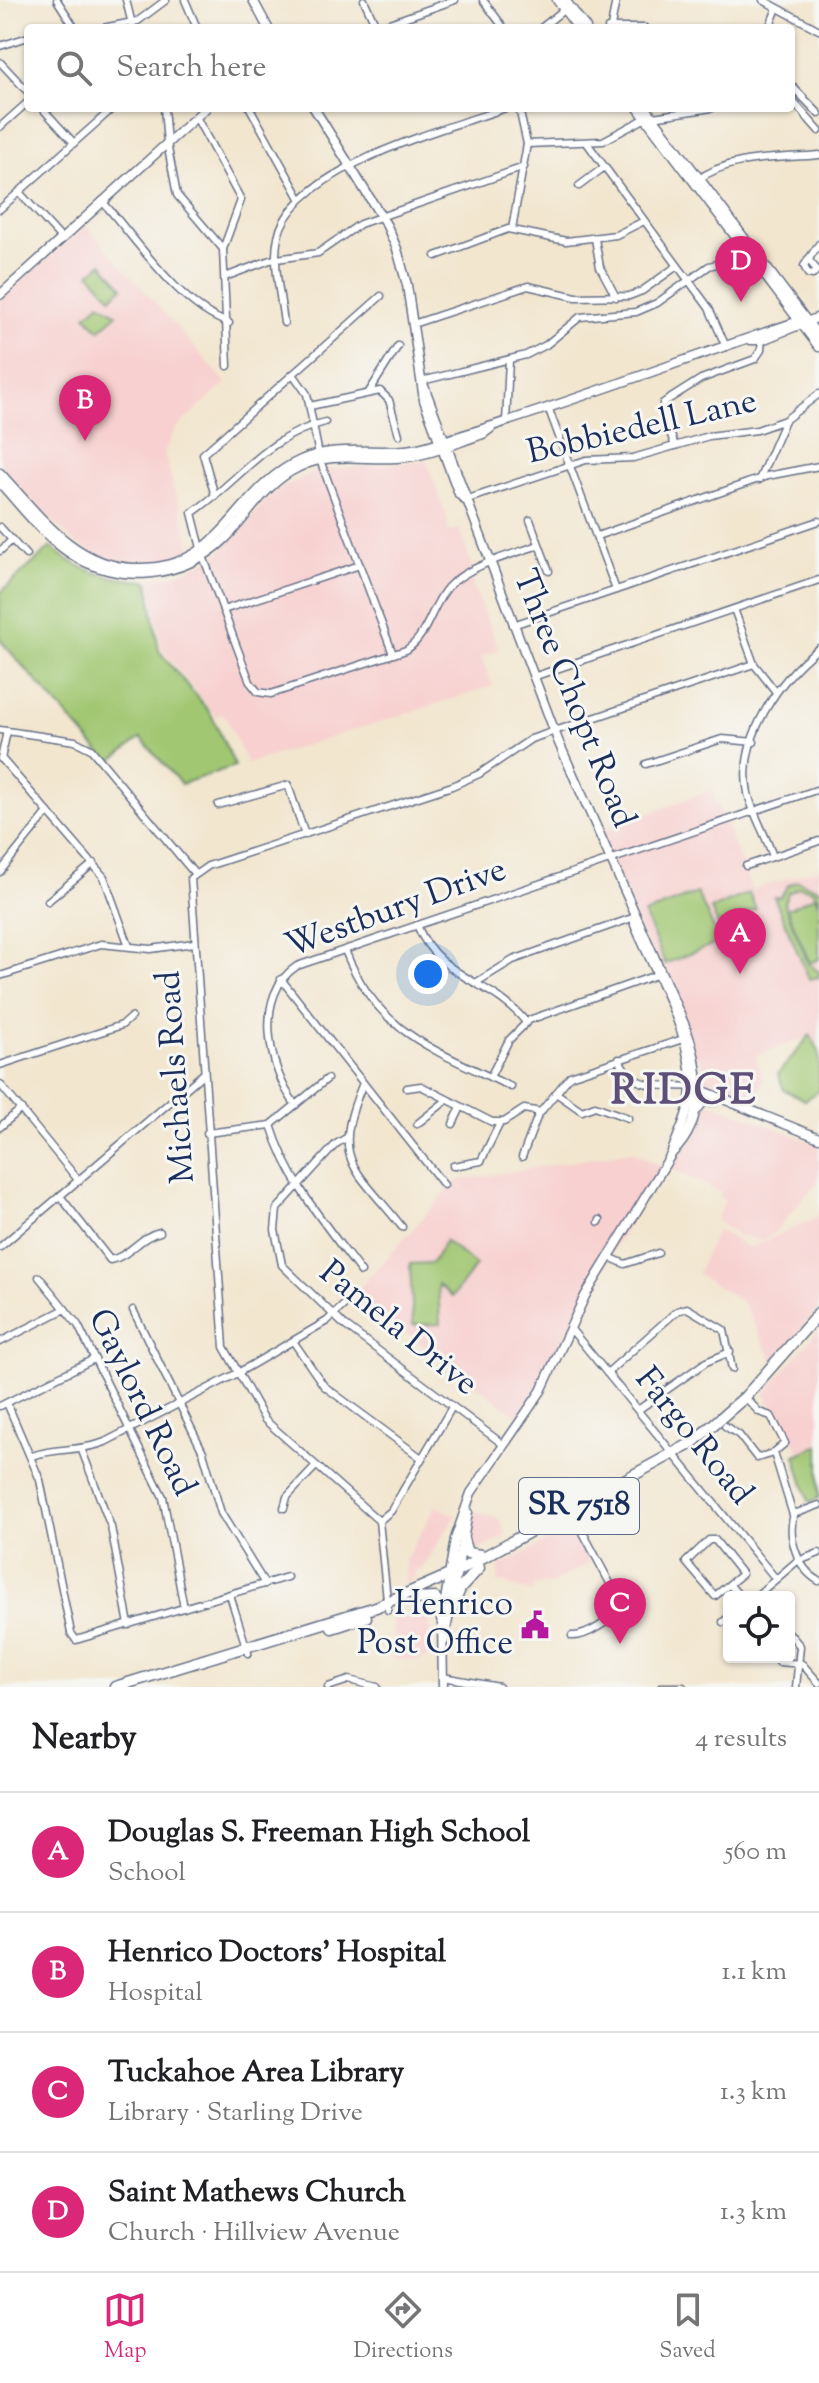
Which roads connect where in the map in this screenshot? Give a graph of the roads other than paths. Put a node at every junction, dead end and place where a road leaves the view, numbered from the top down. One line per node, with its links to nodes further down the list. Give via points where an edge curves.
1 (57, 0): 14 (street)
2 (126, 0): 15 (street)
3 (166, 0): 16 (street)
4 (185, 0): 17 (street)
5 (253, 0): 18 (main road)
6 (364, 0): 19 (street)
7 (455, 0): 20 (street)
8 (483, 0): 21 (street)
9 (557, 0): 12 (main road)
10 (616, 0): 25 (street)
11 (763, 0): 13 (street)
12 (566, 5): 22 (street); 23 (main road); 24 (main road)
13 (777, 8): 26 (street); 27 (street)
14 (72, 24)
15 (132, 24)
16 (136, 24)
17 (195, 24)
18 (266, 24)
19 (374, 24)
20 (387, 24)
21 (501, 24)
22 (545, 24)
23 (576, 24)
24 (583, 24)
25 (610, 24)
26 (771, 24)
27 (819, 30)
28 (24, 38): 29 (street)
29 (0, 46)
30 (0, 62): 31 (street)
31 (24, 88)
32 (795, 89): 45 (street)
33 (795, 104): 48 (street)
34 (24, 106): 47 (street)
35 (46, 112): 49 (street)
36 (108, 112): 49 (street)
37 (164, 112): 50 (street)
38 (202, 112): 46 (main road)
39 (252, 112): 60 (street)
40 (319, 112): 54 (main road, Three Chopt Road)
41 (495, 112): 54 (street)
42 (520, 112): 52 (street)
43 (669, 112): 44 (street)
44 (648, 114): 51 (street, via 616,136); 57 (main road)
45 (819, 114)
46 (196, 117): 50 (main road); 69 (street, via 241,200)
47 (0, 127)
48 (819, 131)
49 (74, 143): 59 (street)
50 (167, 143): 61 (main road); 69 (street, via 181,201)
51 (587, 143): 52 (street); 56 (street)
52 (527, 144): 55 (street)
53 (819, 155): 57 (street, via 729,164)
54 (348, 166): 60 (street); 63 (main road, Three Chopt Road)
55 (524, 167): 63 (street); 65 (street)
56 (603, 168): 58 (street); 64 (street)
57 (697, 180): 70 (main road)
58 (579, 186)
59 (19, 192): 62 (street); 66 (street)
60 (300, 198): 72 (street, via 279,233)
61 (102, 201): 66 (main road); 81 (street, via 190,301)
62 (0, 209)
63 (381, 216): 72 (street, via 318,253); 84 (main road, Three Chopt Road, via 401,261)
64 (644, 221): 67 (street); 74 (street)
65 (512, 229): 67 (street, via 558,241); 71 (street)
66 (61, 238): 77 (main road)
67 (595, 239): 79 (street, via 600,267)
68 (819, 244): 73 (street)
69 (223, 249): 75 (street)
70 (753, 255): 76 (street, via 719,262); 83 (main road)
71 (436, 256)
72 (277, 258): 75 (street); 82 (street)
73 (808, 259)
74 (677, 266): 76 (street); 79 (street, via 642,291)
75 (225, 277): 81 (street)
76 (685, 282): 88 (street, via 709,308); 90 (street, via 636,312 580,317 540,349)
77 (0, 295)
78 (381, 296): 92 (street)
79 (616, 297): 84 (street, via 564,295 531,285)
80 (819, 317): 83 (main road)
81 (229, 323): 91 (street)
82 (284, 323)
83 (803, 323): 85 (main road); 86 (main road); 89 (main road)
84 (413, 324): 93 (main road, Three Chopt Road)
85 (762, 337): 88 (main road); 104 (street, via 755,359 701,379 662,404)
86 (819, 337)
87 (398, 346): 94 (street)
88 (726, 347): 97 (main road)
89 (819, 347)
90 (509, 360): 93 (street); 100 (street)
91 (228, 366)
92 (293, 374): 96 (street); 111 (street, via 202,455)
93 (422, 381): 103 (main road, Three Chopt Road, via 424,400)
94 (369, 392): 96 (street); 102 (street, via 386,395)
95 (819, 394): 98 (street)
96 (310, 406): 101 (street)
97 (548, 407): 100 (main road); 106 (street)
98 (785, 420): 104 (street, Bobbiedell Lane); 109 (street)
99 (325, 422): 101 (street)
100 (506, 422): 103 (main road)
101 (314, 425): 105 (street); 111 (street, via 263,449)
102 (399, 435)
103 (443, 444): 105 (main road); 112 (main road, Three Chopt Road)
104 (675, 446): 106 (street, Bobbiedell Lane, via 633,458 596,458)
105 (320, 457): 120 (main road, via 278,480 228,536); 123 (street)
106 (570, 465): 112 (street, Bobbiedell Lane); 116 (street)
107 (819, 466): 109 (street)
108 (0, 473): 120 (main road, via 65,542 97,560 148,567)
109 (759, 480): 116 (street)
110 (0, 483): 120 (main road, via 58,544 100,569 146,574 178,567)
111 (215, 496): 120 (street, via 192,513)
112 (465, 500): 122 (main road, Three Chopt Road)
113 (530, 520): 118 (street)
114 (819, 521): 126 (street)
115 (0, 527): 117 (street)
116 (597, 536): 126 (street)
117 (12, 540): 119 (street); 121 (street)
118 (539, 545): 122 (street); 124 (street)
119 (0, 551)
120 (202, 553): 128 (street)
121 (26, 555)
122 (489, 564): 129 (main road, Three Chopt Road); 131 (street, via 451,584 416,642)
123 (360, 565): 128 (street); 131 (street)
124 (549, 571)
125 (819, 580): 127 (street)
126 (616, 590): 129 (street)
127 (734, 609): 132 (street); 133 (street)
128 (223, 610): 131 (street, via 250,682 260,693 271,694)
129 (513, 625): 133 (main road, Three Chopt Road)
130 (819, 648): 134 (street)
131 (393, 654)
132 (754, 664): 134 (street); 136 (street)
133 (533, 677): 136 (main road, Three Chopt Road)
134 (776, 692): 137 (street, via 764,709)
135 (3, 730): 138 (street); 151 (street, via 75,741 91,749)
136 (555, 732): 144 (street, via 520,744 466,781); 147 (main road, Three Chopt Road)
137 (754, 742): 139 (street, via 722,739); 142 (street, via 747,781)
138 (1, 759): 143 (street)
139 (646, 764)
140 (819, 789): 142 (street, Westbury Drive)
141 (218, 805): 144 (street, via 284,784 291,788)
142 (754, 810): 146 (street); 147 (street, Westbury Drive)
143 (48, 812): 148 (street); 150 (street)
144 (305, 835): 151 (street)
145 (819, 841): 146 (street)
146 (773, 857): 149 (street)
147 (611, 860): 153 (main road, Three Chopt Road); 154 (street, Westbury Drive)
148 (94, 863): 152 (street); 156 (street, via 109,886)
149 (746, 866)
150 (0, 872)
151 (194, 873): 155 (street, Michaels Road)
152 (48, 901)
153 (635, 917): 158 (main road, Three Chopt Road); 161 (street, via 513,960)
154 (417, 925): 157 (street, Westbury Drive); 161 (street, via 437,960)
155 (194, 943): 156 (street, via 151,949); 168 (street, Michaels Road)
156 (129, 946): 159 (street, via 95,945)
157 (345, 950): 160 (street, Westbury Drive, via 297,966); 169 (street, via 362,989 391,1023)
158 (660, 974): 163 (street); 164 (main road, Three Chopt Road); 166 (main road, Three Chopt Road)
159 (0, 976)
160 (281, 979): 171 (street); 179 (street, Westbury Drive, via 271,1003 275,1067)
161 (477, 982): 163 (street)
162 (131, 1017): 167 (street, via 122,1025)
163 (526, 1022): 169 (street, via 509,1040)
164 (683, 1039): 165 (street); 175 (main road, Three Chopt Road)
165 (619, 1059): 175 (street, via 626,1075 638,1083); 176 (street, via 570,1076)
166 (696, 1062): 175 (main road, Three Chopt Road); 178 (main road, via 703,1084)
167 (0, 1065)
168 (203, 1074): 190 (street, Michaels Road); 196 (street)
169 (490, 1077): 173 (street)
170 (327, 1079): 179 (street)
171 (363, 1083): 191 (street, Pamela Drive); 198 (street)
172 (0, 1084): 181 (street)
173 (511, 1087)
174 (407, 1088): 177 (street, via 421,1086)
175 (695, 1090): 178 (main road); 183 (main road, Three Chopt Road); 193 (main road, Three Chopt Road)
176 (556, 1093): 182 (street); 184 (street, via 582,1111 598,1106)
177 (447, 1100): 180 (street); 186 (street)
178 (720, 1100): 183 (main road, via 703,1102); 192 (main road)
179 (296, 1105): 188 (street)
180 (461, 1107): 185 (street); 187 (street)
181 (21, 1109): 189 (street); 196 (street)
182 (541, 1112): 185 (street, via 524,1109); 194 (street)
183 (694, 1114): 193 (main road, Three Chopt Road)
184 (628, 1118)
185 (500, 1123): 195 (street, via 481,1161)
186 (417, 1124)
187 (453, 1124)
188 (271, 1125): 190 (street); 197 (street)
189 (0, 1127)
190 (207, 1133): 220 (street, Michaels Road, via 222,1335)
191 (346, 1138): 197 (street, Pamela Drive); 200 (street, via 352,1164)
192 (819, 1138)
193 (672, 1153): 204 (main road, Three Chopt Road)
194 (522, 1157)
195 (453, 1166)
196 (79, 1181): 199 (street)
197 (297, 1185): 205 (street); 211 (street, Pamela Drive, via 275,1213 277,1249 287,1272)
198 (444, 1185)
199 (60, 1196): 201 (street, via 110,1260); 202 (street)
200 (402, 1227)
201 (160, 1232)
202 (0, 1247)
203 (658, 1253): 204 (street, via 625,1264)
204 (609, 1257): 213 (main road, Three Chopt Road)
205 (361, 1272)
206 (39, 1277): 208 (street, Gaylord Road)
207 (345, 1304): 211 (street)
208 (65, 1309): 215 (street); 217 (street, Gaylord Road)
209 (133, 1310): 223 (street)
210 (819, 1313): 221 (highway, SR 7518)
211 (333, 1316): 214 (street); 224 (street, Pamela Drive)
212 (819, 1324): 221 (highway, SR 7518)
213 (570, 1328): 219 (street, Fargo Road); 228 (main road, Three Chopt Road, via 541,1391)
214 (293, 1341): 220 (street); 232 (street, via 324,1386)
215 (0, 1342)
216 (730, 1352): 218 (street); 219 (street, via 721,1327 684,1308); 225 (street, via 706,1362)
217 (94, 1359): 222 (street); 227 (street, Gaylord Road)
218 (732, 1369)
219 (607, 1373): 225 (street, Fargo Road)
220 (236, 1374): 223 (street); 234 (street, Michaels Road, via 265,1420)
221 (748, 1400): 226 (highway, SR 7518); 230 (street, via 759,1412 769,1413 785,1437); 233 (highway, SR 7518)
222 (4, 1404): 231 (street)
223 (180, 1404): 227 (street); 250 (street, via 207,1461 221,1513)
224 (452, 1407): 228 (street, Pamela Drive); 232 (street)
225 (638, 1410): 233 (street, Fargo Road)
226 (725, 1426): 230 (street, via 757,1458); 233 (highway, SR 7518)
227 (130, 1430): 229 (street); 257 (street, Gaylord Road, via 166,1507)
228 (504, 1445): 235 (main road, Three Chopt Road)
229 (81, 1448): 231 (street); 259 (street, via 111,1527)
230 (774, 1453): 239 (street)
231 (32, 1456): 259 (street, via 71,1633 76,1640)
232 (420, 1457): 240 (street, via 391,1511)
233 (676, 1457): 238 (highway, SR 7518); 248 (street, Fargo Road)
234 (316, 1466): 237 (street, via 287,1497); 240 (street, Michaels Road)
235 (481, 1479): 241 (main road, Three Chopt Road); 247 (main road, Three Chopt Road, via 461,1518)
236 (819, 1505): 239 (street)
237 (284, 1508)
238 (573, 1513): 242 (highway, SR 7518); 245 (highway, SR 7518); 260 (street, via 620,1608 585,1635)
239 (793, 1515): 244 (street, via 790,1535)
240 (379, 1521): 256 (street)
241 (462, 1536): 242 (highway, via 465,1551 473,1557); 247 (main road, Three Chopt Road)
242 (505, 1546): 247 (highway, SR 7518)
243 (819, 1553): 244 (street)
244 (800, 1559): 248 (street); 249 (street)
245 (479, 1568): 247 (highway, SR 7518); 258 (highway)
246 (287, 1577): 250 (street)
247 (452, 1578): 255 (highway, SR 7518); 256 (highway, SR 7518); 258 (main road, Three Chopt Road)
248 (776, 1579): 253 (street)
249 (819, 1581)
250 (265, 1584): 254 (street)
251 (730, 1585): 251 (street, via 714,1596 686,1560 715,1540 742,1573); 252 (street)
252 (735, 1591)
253 (762, 1591)
254 (230, 1595): 257 (street); 262 (street)
255 (416, 1599): 256 (highway, SR 7518); 258 (highway, via 435,1598)
256 (387, 1607): 262 (highway, SR 7518)
257 (184, 1608): 259 (street)
258 (446, 1616): 265 (main road, Three Chopt Road)
259 (129, 1625)
260 (572, 1636)
261 (795, 1640): 264 (street, via 800,1646)
262 (247, 1650): 267 (highway, SR 7518)
263 (788, 1663): 264 (street)
264 (798, 1664): 266 (street); 275 (street)
265 (443, 1677): 271 (main road, Three Chopt Road); 272 (street)
266 (819, 1683)
267 (134, 1685): 268 (highway, SR 7518)
268 (115, 1687)
269 (328, 1687): 270 (street, via 349,1680)
270 (377, 1687)
271 (443, 1687)
272 (499, 1687)
273 (661, 1687): 274 (street)
274 (683, 1687)
275 (796, 1687)

